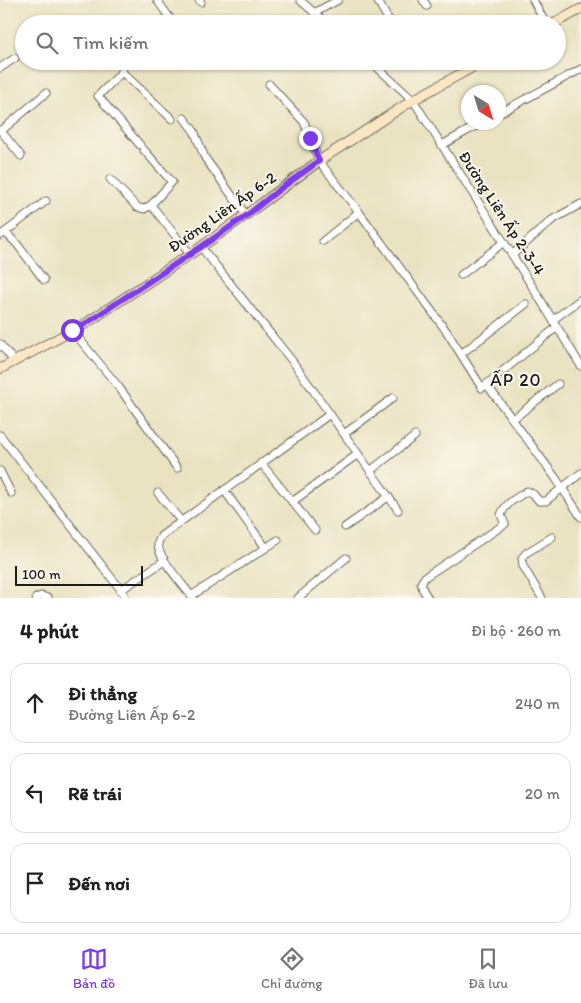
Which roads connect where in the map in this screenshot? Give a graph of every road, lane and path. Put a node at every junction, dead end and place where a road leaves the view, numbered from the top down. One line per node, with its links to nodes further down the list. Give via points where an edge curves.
1 (156, 0): 8 (street)
2 (300, 0): 7 (street)
3 (338, 0): 7 (street)
4 (377, 0): 10 (street)
5 (533, 0): 11 (street)
6 (581, 9): 12 (street)
7 (314, 13): 9 (street)
8 (168, 15)
9 (316, 15)
10 (386, 15)
11 (541, 15)
12 (566, 17)
13 (15, 58): 14 (street)
14 (0, 68)
15 (581, 69): 22 (street)
16 (380, 70): 21 (street, Đường Liên Ấp 2-3-4)
17 (468, 70): 21 (street, Đường Liên Ấp 6-2)
18 (122, 72): 23 (street); 33 (street, via 98,96 172,182)
19 (269, 84): 29 (street, via 304,122)
20 (46, 93): 25 (street)
21 (413, 100): 27 (street, Đường Liên Ấp 2-3-4); 29 (street, Đường Liên Ấp 6-2)
22 (506, 110)
23 (172, 118)
24 (184, 118): 35 (street, via 194,131 205,158)
25 (1, 130): 28 (street)
26 (469, 130): 27 (street)
27 (442, 145): 38 (street, Đường Liên Ấp 2-3-4)
28 (21, 156)
29 (319, 161): 34 (street); 35 (street, Đường Liên Ấp 6-2)
30 (110, 179): 33 (street, via 140,209)
31 (46, 201): 36 (street)
32 (581, 204): 41 (street, via 552,220)
33 (151, 205): 40 (street)
34 (359, 212): 37 (street); 50 (street)
35 (246, 216): 39 (street, Đường Liên Ấp 6-2)
36 (2, 234): 43 (street, via 16,244)
37 (323, 241)
38 (504, 242): 41 (street, Đường Liên Ấp 2-3-4); 42 (street)
39 (201, 247): 40 (street, Đường Liên Ấp 6-2); 57 (street, via 293,362)
40 (190, 254): 48 (street, Đường Liên Ấp 6-2)
41 (512, 255): 46 (street, Đường Liên Ấp 2-3-4)
42 (461, 275)
43 (44, 280)
44 (581, 299): 46 (street)
45 (526, 304): 50 (street)
46 (553, 320): 47 (street, Đường Liên Ấp 2-3-4)
47 (557, 327): 52 (street, Đường Liên Ấp 2-3-4); 54 (street)
48 (72, 330): 51 (street, Đường Liên Ấp 6-2); 64 (street, via 118,386)
49 (0, 344): 51 (street)
50 (461, 354): 54 (street, via 482,388)
51 (14, 361): 53 (street, Đường Liên Ấp 6-2)
52 (581, 366)
53 (0, 369)
54 (487, 384): 58 (street)
55 (558, 384): 58 (street)
56 (393, 398): 59 (street)
57 (330, 414): 59 (street); 63 (street)
58 (513, 419): 68 (street)
59 (344, 434): 62 (street)
60 (415, 436): 66 (street)
61 (1, 439): 84 (street)
62 (358, 454): 66 (street); 73 (street)
63 (261, 463): 69 (street); 73 (street)
64 (177, 468)
65 (0, 471): 70 (street)
66 (370, 471): 72 (street)
67 (581, 473): 68 (street)
68 (562, 488): 75 (street); 90 (street, via 546,501 539,501 527,491 509,503 501,515 505,524 425,576 421,583)
69 (224, 490): 76 (street); 81 (street)
70 (11, 493)
71 (158, 493): 76 (street)
72 (388, 497): 74 (street); 77 (street)
73 (292, 502): 78 (street)
74 (398, 510)
75 (581, 517)
76 (181, 521): 83 (street, via 161,536 158,543)
77 (345, 527)
78 (315, 530)
79 (552, 537): 91 (street, via 522,558 523,566)
80 (278, 540): 81 (street)
81 (266, 548): 85 (street)
82 (346, 558): 89 (street)
83 (164, 561): 84 (street); 85 (street)
84 (121, 590): 88 (street)
85 (192, 597)
86 (36, 598): 87 (street)
87 (48, 598)
88 (126, 598)
89 (298, 598)
90 (428, 598)
91 (542, 598)

